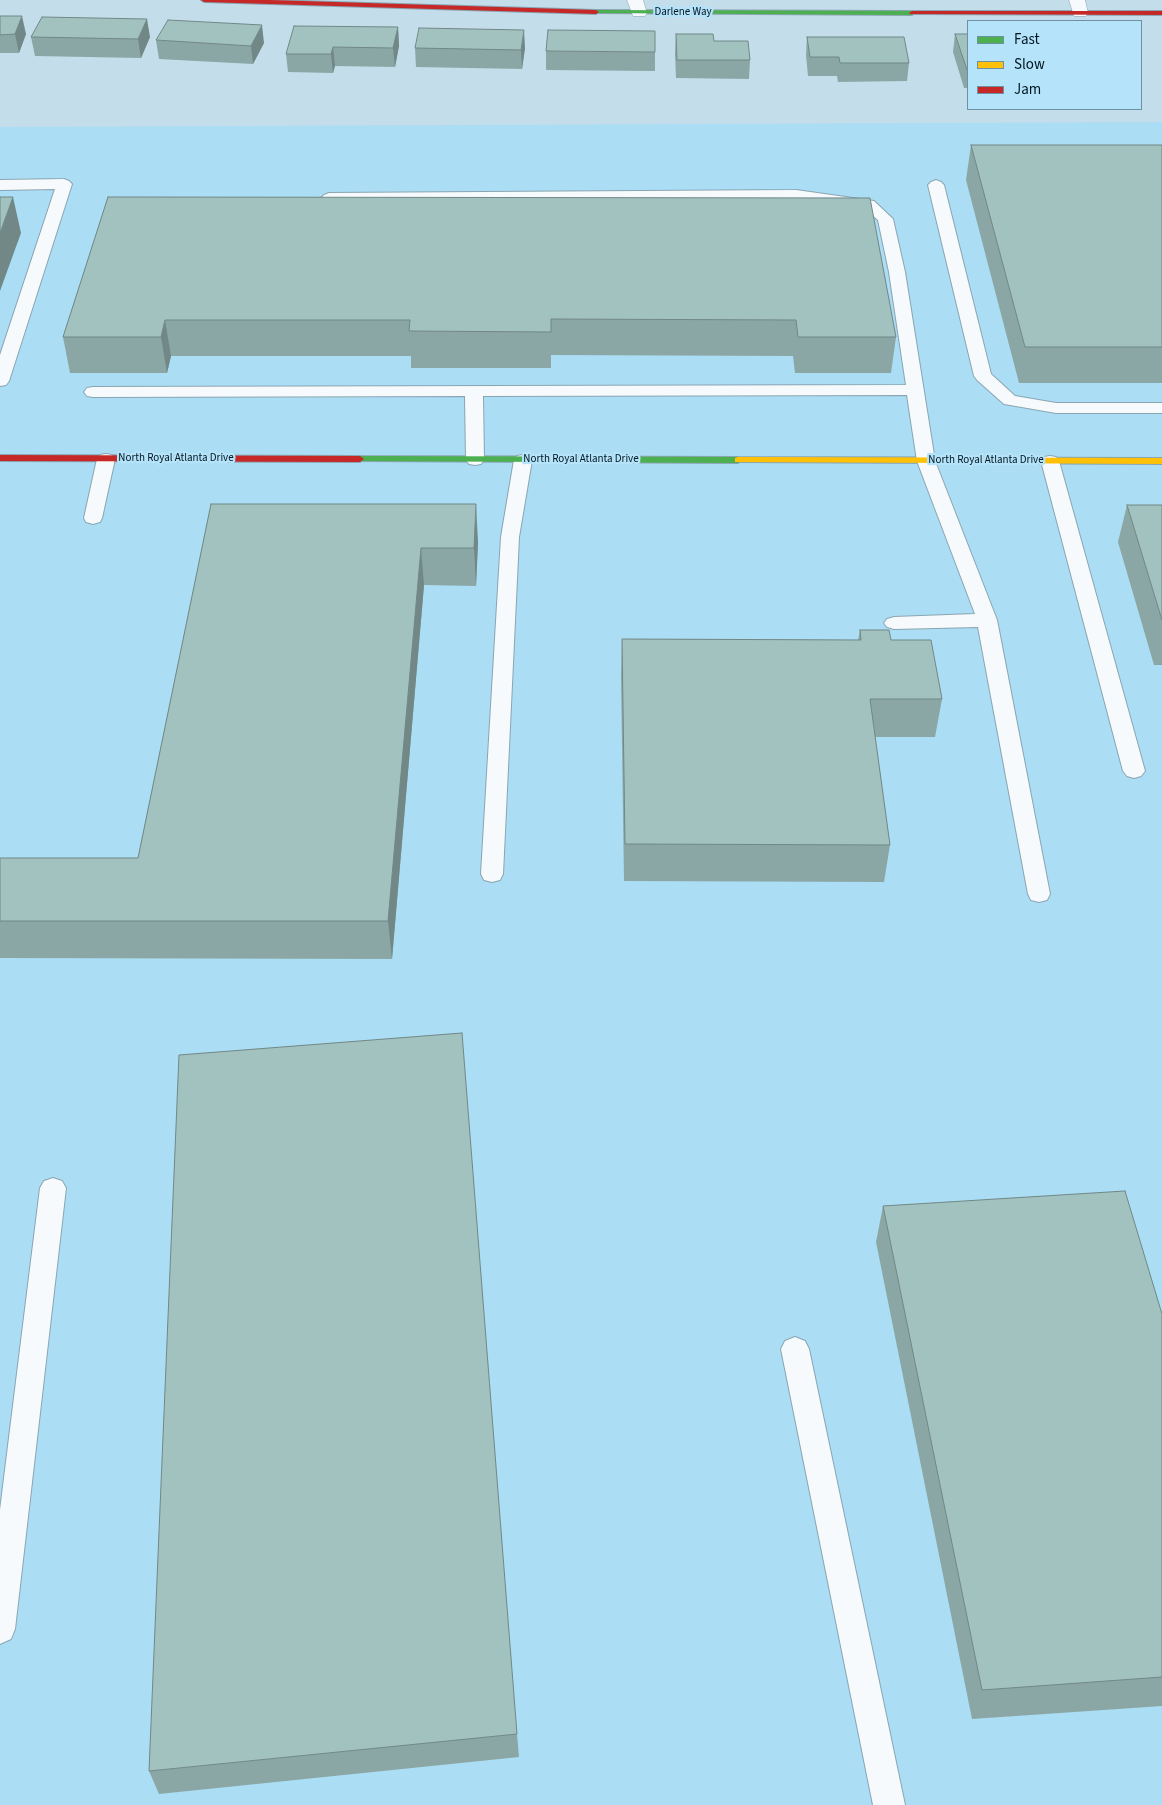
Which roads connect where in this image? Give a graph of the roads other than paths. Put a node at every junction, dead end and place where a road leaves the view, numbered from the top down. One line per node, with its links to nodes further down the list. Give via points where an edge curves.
1 (204, 0): 3 (street, Darlene Way)
2 (1079, 6): 3 (street, Darlene Way); 4 (street, Darlene Way)
3 (637, 7)
4 (1162, 13)
5 (0, 185): 8 (lane, via 64,184)
6 (936, 185): 12 (lane, via 983,376 1010,400 1056,408)
7 (313, 198): 9 (lane, via 796,195 869,204 885,219 897,272)
8 (0, 381)
9 (914, 390): 10 (lane); 17 (lane)
10 (474, 391): 11 (lane); 15 (lane)
11 (93, 392)
12 (1162, 408)
13 (0, 458): 14 (street, North Royal Atlanta Drive)
14 (106, 459): 15 (street, North Royal Atlanta Drive); 20 (lane)
15 (474, 460): 16 (street, North Royal Atlanta Drive)
16 (523, 460): 17 (street, North Royal Atlanta Drive); 24 (lane, via 510,537)
17 (926, 461): 19 (street, North Royal Atlanta Drive); 21 (lane)
18 (1162, 461): 19 (street, North Royal Atlanta Drive)
19 (1050, 462): 23 (lane)
20 (93, 518)
21 (987, 620): 22 (lane); 25 (lane)
22 (894, 623)
23 (1134, 771)
24 (492, 874)
25 (1039, 894)
26 (53, 1188): 28 (lane)
27 (795, 1349): 29 (lane)
28 (0, 1629)
29 (889, 1805)

